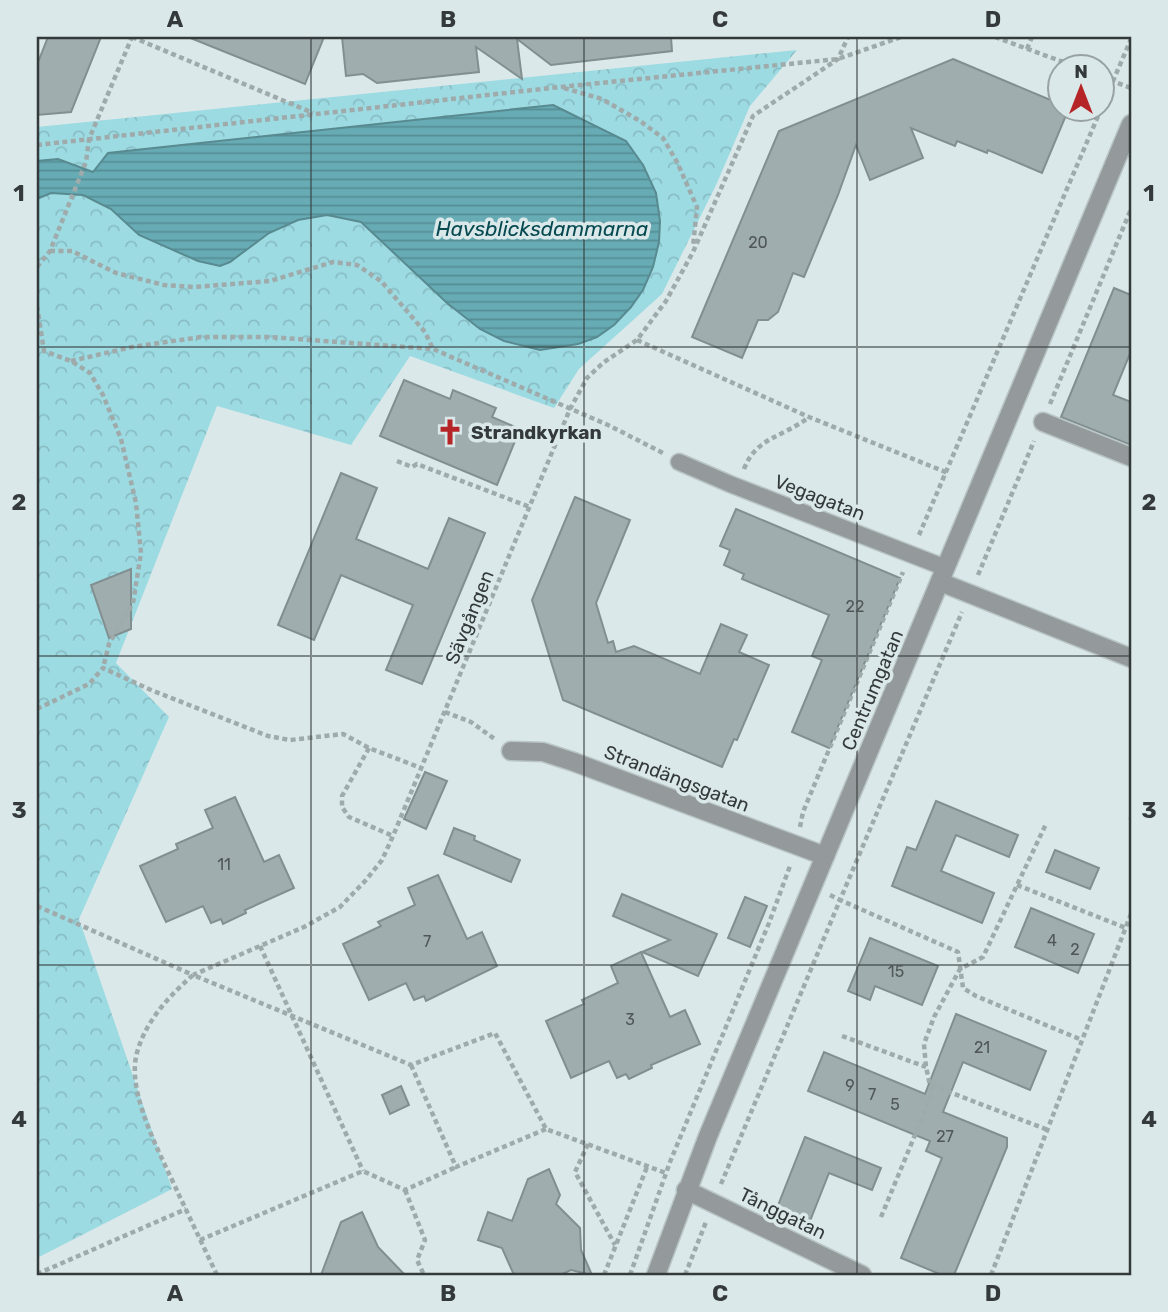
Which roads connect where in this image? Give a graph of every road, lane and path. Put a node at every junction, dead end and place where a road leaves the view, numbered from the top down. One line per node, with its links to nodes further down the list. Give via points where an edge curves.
1 (132, 37): 12 (path); 15 (path)
2 (848, 37): 9 (path)
3 (901, 37): 9 (path)
4 (995, 37): 7 (path)
5 (1032, 37): 7 (path)
6 (1131, 39): 10 (path)
7 (1027, 49): 8 (path)
8 (1046, 56)
9 (838, 59): 11 (path); 18 (path, Sävgången, via 753,116)
10 (1116, 77)
11 (560, 87): 12 (path); 18 (path, via 602,99 663,138 697,207)
12 (314, 113): 15 (path)
13 (1097, 122): 32 (path)
14 (1131, 124): 36 (street, Centrumgatan)
15 (89, 139): 16 (path); 17 (path, via 86,162)
16 (37, 145)
17 (50, 251): 19 (path); 23 (path, via 72,251 116,274 194,287 270,281 333,262 357,265 381,281 425,332)
18 (693, 252): 21 (path, Sävgången, via 666,302)
19 (37, 267)
20 (37, 306): 24 (path)
21 (637, 340): 26 (path, Sävgången, via 587,378); 27 (path)
22 (37, 349): 24 (path)
23 (433, 349): 25 (path, via 270,337 201,337); 26 (path)
24 (44, 351): 25 (path)
25 (71, 361): 38 (path, via 90,373 103,395 121,439 136,503 141,553 133,603 109,645)
26 (570, 408): 31 (path); 34 (path, Sävgången)
27 (809, 417): 32 (path); 33 (path, via 756,448)
28 (1043, 422): 29 (street)
29 (1131, 457)
30 (397, 461): 34 (path, via 412,467 417,464)
31 (680, 462): 33 (lane, Vegagatan)
32 (948, 473): 35 (path)
33 (730, 484): 35 (lane, Vegagatan)
34 (530, 507): 40 (path, Sävgången)
35 (911, 555): 36 (lane, Vegagatan); 46 (path, via 803,812)
36 (943, 575): 37 (street, Vegagatan); 47 (street, Centrumgatan)
37 (1131, 658)
38 (103, 668): 39 (path, via 89,684); 41 (path, via 268,736 290,740 343,734)
39 (37, 709)
40 (445, 712): 42 (path, via 471,722); 43 (path, Sävgången)
41 (369, 748): 43 (path); 45 (path, via 342,796 342,807 349,817)
42 (511, 751): 46 (street, Strandängsgatan, via 542,752 575,762)
43 (421, 768): 45 (path, Sävgången)
44 (1046, 824): 49 (path)
45 (393, 836): 53 (path, Sävgången, via 374,870 340,907)
46 (796, 845): 47 (street, Strandängsgatan); 48 (path)
47 (825, 856): 70 (street, Centrumgatan)
48 (787, 878)
49 (1017, 885): 52 (path); 54 (path, via 983,957)
50 (37, 906): 55 (path)
51 (1131, 914): 52 (path)
52 (1126, 928): 58 (path)
53 (260, 946): 55 (path, Sävgången); 56 (path)
54 (960, 969): 58 (path, via 963,988 976,996); 60 (path, via 924,1044); 71 (path, via 958,951 840,900)
55 (192, 975): 56 (path); 72 (path, via 149,1024 136,1058 137,1092 149,1131)
56 (291, 1016): 59 (path); 67 (path)
57 (842, 1035): 60 (path)
58 (1082, 1040): 63 (path)
59 (411, 1065): 62 (path, via 495,1033); 65 (path)
60 (926, 1067): 61 (path)
61 (930, 1084): 63 (path); 73 (path, via 932,1094)
62 (546, 1129): 64 (path); 65 (path)
63 (1048, 1130): 83 (path)
64 (588, 1144): 66 (path); 75 (path, via 575,1172)
65 (456, 1167): 69 (path)
66 (647, 1167): 68 (path); 75 (path)
67 (363, 1171): 69 (path); 74 (path)
68 (666, 1173)
69 (405, 1190): 78 (path, via 425,1240 417,1260)
70 (686, 1190): 71 (street, Tånggatan); 80 (street, Centrumgatan)
71 (714, 1203): 81 (path); 82 (street, Tånggatan)
72 (186, 1209): 74 (path); 76 (path)
73 (881, 1217)
74 (200, 1240): 77 (path)
75 (616, 1246): 79 (path)
76 (37, 1274)
77 (216, 1275)
78 (424, 1275)
79 (604, 1275)
80 (656, 1275)
81 (685, 1275)
82 (862, 1275)
83 (990, 1275)

